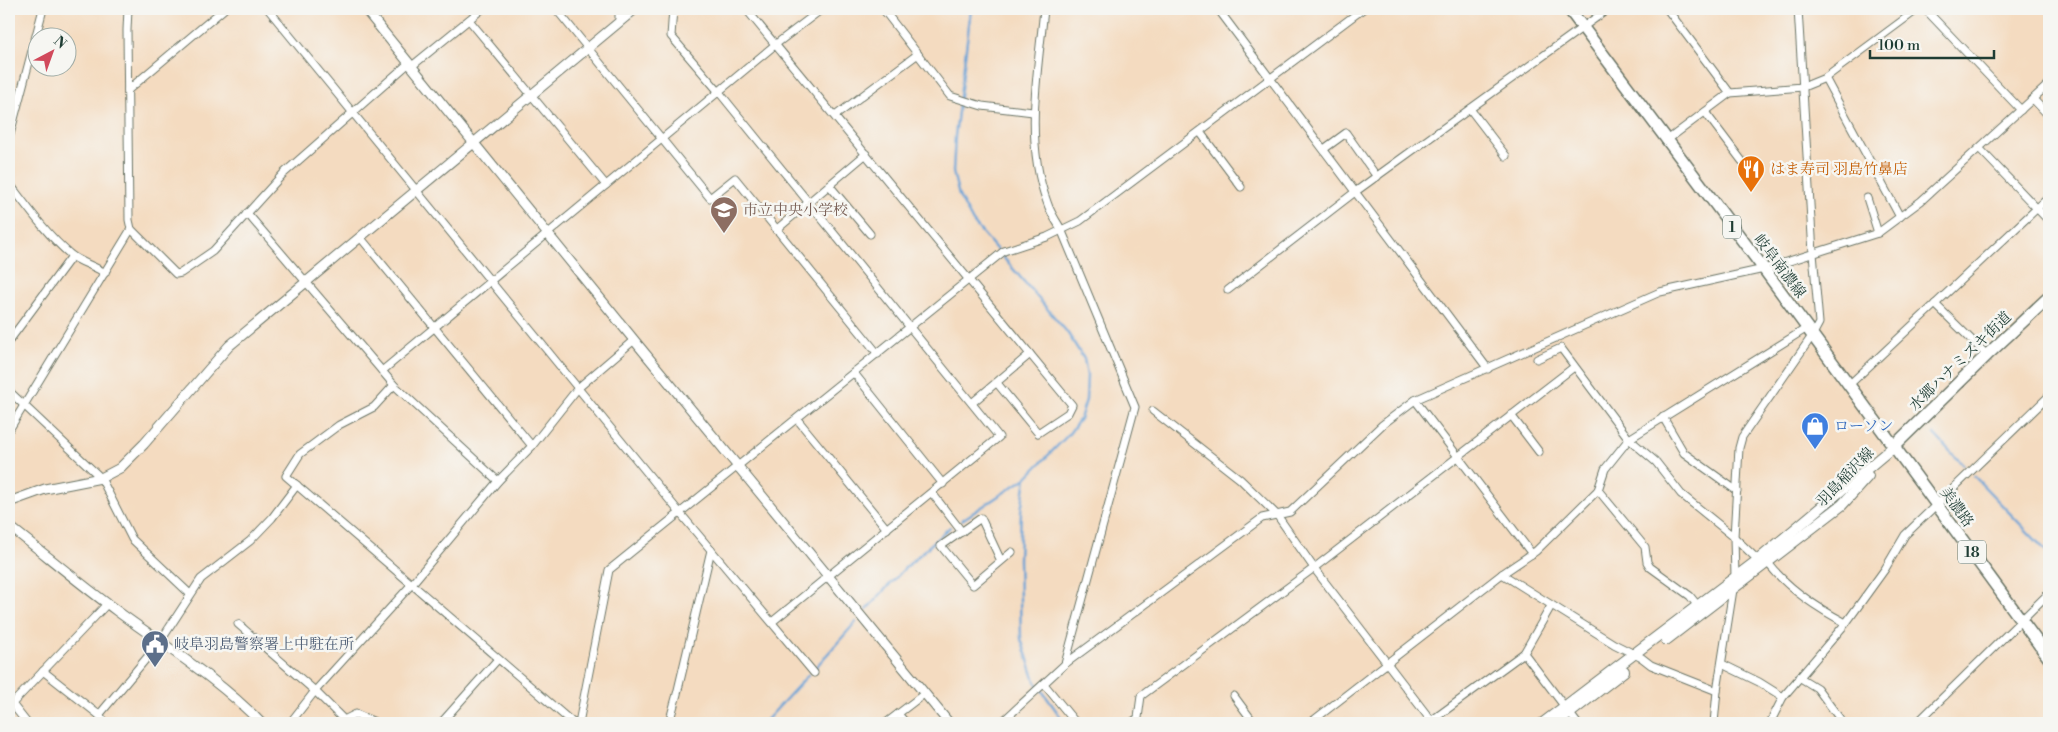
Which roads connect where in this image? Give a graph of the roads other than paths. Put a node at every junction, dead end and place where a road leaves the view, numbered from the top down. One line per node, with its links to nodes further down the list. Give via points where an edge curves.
1 (43, 9): 47 (street)
2 (128, 9): 34 (street)
3 (224, 9): 34 (street)
4 (268, 9): 41 (street)
5 (365, 9): 29 (street)
6 (482, 9): 23 (street)
7 (556, 9): 27 (street)
8 (619, 9): 24 (street)
9 (635, 9): 24 (street)
10 (673, 9): 35 (street, via 671,36)
11 (746, 9): 26 (street)
12 (822, 9): 26 (street)
13 (883, 9): 28 (street)
14 (1044, 9): 42 (street)
15 (1218, 9): 30 (street)
16 (1363, 9): 30 (street)
17 (1568, 9): 25 (main road, 岐阜南濃線 / 1)
18 (1608, 9): 25 (street)
19 (1667, 9): 36 (street)
20 (1798, 9): 32 (street)
21 (1918, 9): 31 (street)
22 (1925, 9): 40 (street)
23 (469, 20): 29 (street); 37 (street)
24 (619, 22): 27 (street)
25 (1582, 28): 39 (street); 49 (main road, 岐阜南濃線 / 1)
26 (776, 44): 35 (street); 44 (street)
27 (588, 49): 37 (street); 48 (street)
28 (918, 54): 42 (street, via 950,96 982,106); 44 (street)
29 (411, 65): 41 (street); 50 (street)
30 (1270, 78): 46 (street); 51 (street)
31 (1825, 78): 32 (street); 68 (street)
32 (1803, 87): 36 (street); 77 (street)
33 (2048, 87): 38 (street)
34 (128, 90): 70 (street)
35 (719, 92): 48 (street); 65 (street)
36 (1730, 93): 43 (street)
37 (531, 95): 50 (street); 58 (street)
38 (2033, 99): 40 (street); 45 (street)
39 (1470, 109): 54 (street); 56 (street)
40 (2021, 110): 52 (street)
41 (353, 112): 61 (street); 67 (street, via 283,174)
42 (1034, 112): 71 (street, via 1037,169 1047,203)
43 (1705, 112): 49 (street); 55 (street)
44 (834, 116): 53 (street)
45 (2049, 116)
46 (1200, 132): 60 (street); 71 (street, via 1080,221)
47 (9, 138)
48 (662, 140): 58 (street); 72 (street, via 710,198 735,178)
49 (1666, 141): 79 (main road, 岐阜南濃線 / 1)
50 (474, 142): 61 (street); 73 (street)
51 (1324, 149): 56 (street, via 1346,133); 62 (street)
52 (1980, 149): 66 (street); 68 (street)
53 (866, 154): 59 (street); 81 (street)
54 (1506, 156)
55 (1742, 161)
56 (1377, 177): 62 (street)
57 (9, 184): 78 (street, via 44,228)
58 (606, 185): 73 (street)
59 (829, 185): 65 (street); 75 (street)
60 (1241, 187)
61 (416, 190): 76 (street); 82 (street)
62 (1355, 192): 84 (street); 97 (street)
63 (2049, 196): 66 (street)
64 (1867, 198): 74 (street)
65 (809, 202): 72 (street); 88 (street)
66 (2037, 209): 69 (street); 86 (street)
67 (248, 213): 70 (street, via 213,251 176,274); 83 (street)
68 (1900, 217): 74 (street)
69 (2049, 222)
70 (131, 229): 80 (street)
71 (1061, 229): 81 (street, via 1004,251); 160 (street, via 1134,408)
72 (776, 230): 92 (street)
73 (548, 233): 82 (street); 90 (street)
74 (1878, 233): 77 (street)
75 (870, 234)
76 (360, 236): 83 (street); 87 (street)
77 (1813, 253): 79 (street); 89 (street, via 1819,323)
78 (72, 256): 80 (street); 91 (street)
79 (1764, 269): 89 (main road, 岐阜南濃線 / 1); 97 (street, via 1660,292)
80 (105, 273): 108 (street)
81 (970, 280): 88 (street); 93 (street)
82 (490, 281): 87 (street); 103 (street)
83 (305, 282): 98 (street); 120 (street, via 228,346 144,444 120,468)
84 (1228, 290)
85 (2049, 297): 94 (main road, 水郷ハナミズキ街道)
86 (1935, 304): 94 (street); 102 (street)
87 (435, 327): 98 (street); 115 (street)
88 (910, 327): 92 (street); 107 (street)
89 (1810, 332): 102 (main road, 岐阜南濃線 / 1); 111 (street); 125 (street, via 1742,437)
90 (634, 340): 103 (street); 119 (street)
91 (9, 341)
92 (878, 354): 99 (street)
93 (1030, 354): 100 (street); 100 (street, via 1072,405 1068,412 1038,433)
94 (1987, 355): 116 (main road, 水郷ハナミズキ街道)
95 (1536, 359): 96 (street, via 1561,348)
96 (1574, 367): 110 (street); 114 (street)
97 (1488, 369): 106 (street)
98 (382, 371): 101 (street)
99 (854, 373): 112 (street); 122 (street)
100 (998, 383): 107 (street)
101 (394, 385): 121 (street); 123 (street, via 374,407 339,425 300,454 286,476)
102 (1849, 385): 116 (main road, 岐阜南濃線 / 1)
103 (578, 388): 115 (street); 129 (street)
104 (9, 391): 108 (street)
105 (2049, 396): 128 (street)
106 (1415, 400): 118 (street); 130 (street, via 1382,425 1290,512)
107 (972, 403): 122 (street, via 999,437)
108 (23, 405): 113 (street); 120 (street)
109 (1153, 411): 130 (street, via 1240,479)
110 (1512, 415): 117 (street); 118 (street)
111 (1663, 417): 114 (street); 125 (street, via 1684,453)
112 (797, 419): 119 (street); 132 (street)
113 (9, 430)
114 (1629, 439): 124 (street, via 1605,469); 134 (street, via 1656,462 1682,494)
115 (532, 446): 121 (street)
116 (1893, 447): 128 (main road, 美濃路 / 18); 139 (main road, 羽島稲沢線)
117 (1539, 452)
118 (1458, 456): 137 (street); 140 (street)
119 (738, 467): 129 (street); 142 (street)
120 (101, 478): 127 (street, via 45,490); 147 (street, via 132,538)
121 (498, 481): 144 (street)
122 (943, 484): 126 (street)
123 (297, 485): 144 (street); 147 (street, via 272,518 201,579)
124 (1598, 490): 137 (street); 150 (street, via 1645,547 1650,568 1690,596)
125 (1738, 491): 134 (street)
126 (932, 493): 132 (street); 133 (street)
127 (9, 502)
128 (1937, 504): 151 (main road, 美濃路 / 18); 153 (street, via 1905,535)
129 (680, 513): 135 (street); 184 (street, via 609,570)
130 (1277, 515): 140 (street); 160 (street, via 1262,518)
131 (9, 526): 148 (street)
132 (887, 529): 142 (street)
133 (962, 532): 138 (street, via 981,518); 138 (street, via 942,546 973,585)
134 (1734, 537): 139 (street); 143 (street)
135 (711, 550): 152 (street); 185 (street)
136 (1012, 552): 138 (street)
137 (1532, 554): 141 (street)
138 (1001, 561)
139 (1763, 561): 143 (main road, 羽島稲沢線); 145 (main road, 羽島稲沢線); 153 (street, via 1817,608)
140 (1314, 568): 161 (street); 191 (street, via 1141,696 1138,718)
141 (1502, 574): 149 (street); 161 (street)
142 (829, 577): 152 (street); 169 (street)
143 (1735, 577): 145 (street); 150 (main road, 羽島稲沢線)
144 (410, 585): 159 (street); 168 (street)
145 (1733, 589): 157 (main road, 羽島稲沢線); 162 (street)
146 (2049, 593): 151 (street)
147 (190, 594): 155 (street)
148 (107, 604): 155 (street); 163 (street)
149 (1551, 606): 156 (street); 157 (street)
150 (1698, 606): 157 (main road, 羽島稲沢線)
151 (2020, 620): 158 (main road, 美濃路 / 18); 200 (street)
152 (772, 622): 164 (street)
153 (1846, 623): 165 (street)
154 (238, 624): 168 (street)
155 (160, 642): 175 (street); 179 (street, via 240,701)
156 (1524, 652): 173 (street); 176 (street)
157 (1639, 656): 167 (street, via 1651,666); 173 (main road, 羽島稲沢線)
158 (2049, 658)
159 (498, 659): 182 (street); 183 (street)
160 (1065, 664): 166 (street)
161 (1386, 664): 176 (street); 193 (street)
162 (1722, 664): 167 (street); 171 (street)
163 (44, 671): 172 (street); 175 (street)
164 (814, 673)
165 (1799, 677): 171 (street); 199 (street, via 1817,688)
166 (1041, 687): 189 (street); 190 (street)
167 (1717, 691): 197 (street)
168 (315, 692): 180 (street); 181 (street, via 344,720 356,714)
169 (924, 694): 174 (street); 188 (street)
170 (1234, 696): 192 (street)
171 (1783, 697): 198 (street)
172 (11, 705): 177 (street)
173 (1567, 711): 194 (main road, 羽島稲沢線); 195 (main road, 羽島稲沢線); 196 (street)
174 (898, 714): 186 (street); 187 (street)
175 (99, 715): 178 (street)
176 (1432, 722)
177 (27, 723)
178 (106, 723)
179 (261, 723)
180 (290, 723)
181 (378, 723)
182 (441, 723)
183 (573, 723)
184 (579, 723)
185 (669, 723)
186 (886, 723)
187 (906, 723)
188 (948, 723)
189 (1001, 723)
190 (1076, 723)
191 (1130, 723)
192 (1254, 723)
193 (1310, 723)
194 (1543, 723)
195 (1557, 723)
196 (1577, 723)
197 (1714, 723)
198 (1770, 723)
199 (1843, 723)
200 (1917, 723)

